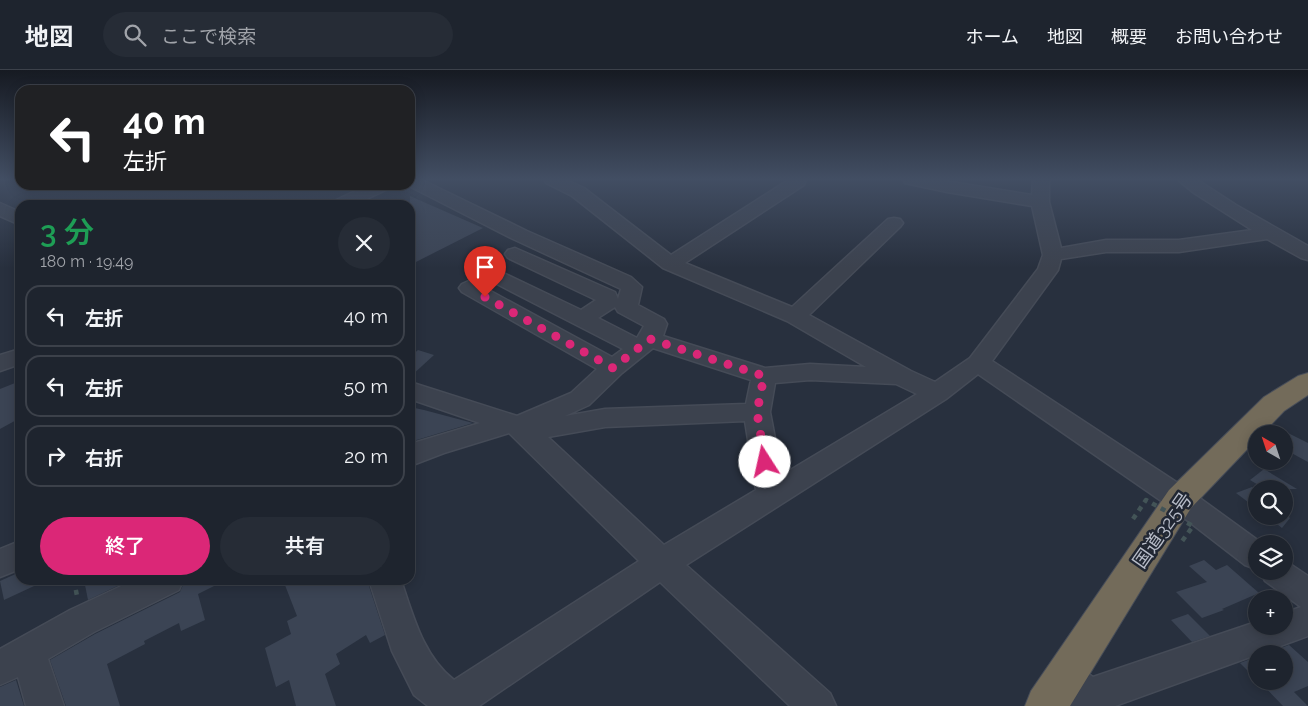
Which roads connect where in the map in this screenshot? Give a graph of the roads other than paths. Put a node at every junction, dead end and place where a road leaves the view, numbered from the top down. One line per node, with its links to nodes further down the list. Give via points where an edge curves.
1 (469, 209): 8 (street)
2 (599, 209): 12 (street)
3 (755, 209): 12 (street)
4 (1042, 209): 11 (street)
5 (1229, 209): 7 (street)
6 (894, 223): 14 (street)
7 (1268, 232): 9 (street); 11 (street, via 1179,246 1106,246)
8 (538, 242): 10 (street); 16 (street, via 632,287 626,307 656,324)
9 (1305, 249)
10 (515, 254): 13 (street); 15 (street, via 607,297 608,303)
11 (1053, 255): 19 (street, via 1048,270)
12 (670, 264): 14 (street)
13 (495, 275): 15 (street); 20 (street, via 469,288)
14 (794, 316): 22 (street)
15 (582, 319): 16 (street)
16 (645, 344): 20 (street); 21 (street)
17 (15, 358): 18 (street)
18 (0, 363)
19 (978, 363): 25 (street); 30 (street)
20 (613, 368): 27 (street, via 580,399)
21 (764, 376): 22 (street, via 810,372); 26 (street)
22 (902, 376): 25 (street)
23 (1308, 382): 30 (highway, 国道325号, via 1274,404)
24 (415, 392): 27 (street)
25 (937, 393): 29 (street)
26 (757, 412): 27 (street, via 605,418 541,429); 29 (street)
27 (518, 428): 28 (street, via 488,431); 34 (street)
28 (415, 453)
29 (771, 495): 34 (street)
30 (1180, 499): 31 (street); 41 (highway, 国道325号)
31 (1248, 550)
32 (15, 556): 33 (street)
33 (0, 563)
34 (662, 563): 42 (street); 44 (street)
35 (1288, 580): 38 (street)
36 (157, 585): 40 (street, via 82,621)
37 (387, 585): 42 (street, via 404,640 427,682)
38 (1308, 595)
39 (1308, 620): 41 (street, via 1089,698)
40 (14, 660): 43 (street)
41 (1055, 693)
42 (456, 704)
43 (45, 706)
44 (816, 706)

